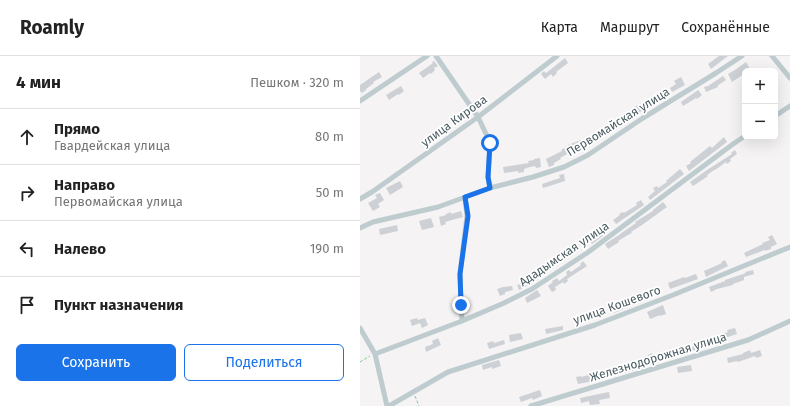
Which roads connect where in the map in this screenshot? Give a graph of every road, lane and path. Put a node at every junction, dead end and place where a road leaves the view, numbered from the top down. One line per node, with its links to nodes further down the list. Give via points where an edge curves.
1 (427, 56): 7 (street)
2 (436, 56): 10 (street)
3 (557, 56): 10 (street, улица Кирова)
4 (742, 56): 12 (street, Первомайская улица, via 588,155 564,167)
5 (772, 56): 6 (street)
6 (790, 78)
7 (360, 101)
8 (790, 106): 9 (street)
9 (778, 114)
10 (478, 117): 12 (street, via 490,143); 14 (street, улица Кирова)
11 (742, 138): 17 (street, Ададымская улица, via 587,253 532,289)
12 (490, 188): 13 (street, Первомайская улица)
13 (465, 197): 15 (street, Первомайская улица, via 438,207 373,222); 17 (street, via 468,216 460,274)
14 (360, 199)
15 (360, 228)
16 (790, 247): 22 (street, улица Кошевого, via 595,325 448,372)
17 (462, 321): 20 (street, Ададымская улица)
18 (790, 322): 25 (street, Железнодорожная улица, via 748,340)
19 (360, 328): 20 (street)
20 (375, 354): 21 (path); 23 (street)
21 (360, 362)
22 (413, 392): 23 (street, улица Кошевого); 24 (path)
23 (388, 406)
24 (419, 406)
25 (530, 406)

